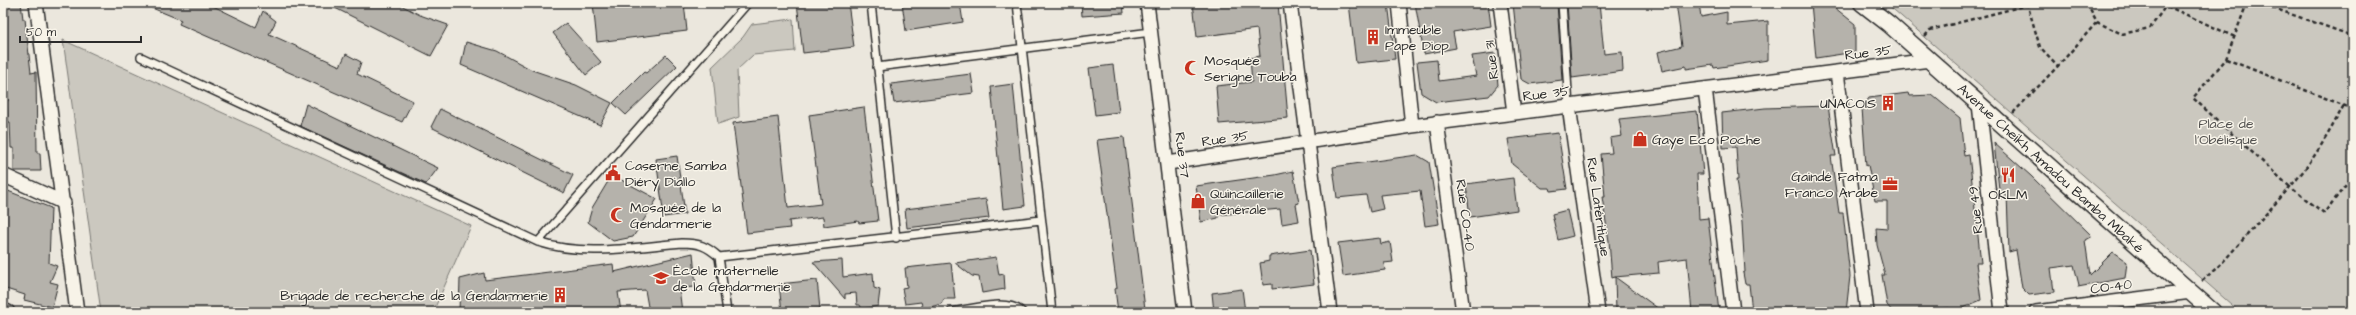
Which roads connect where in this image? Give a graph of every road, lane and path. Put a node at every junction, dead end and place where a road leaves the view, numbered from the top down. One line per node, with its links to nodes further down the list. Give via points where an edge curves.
1 (36, 3): 44 (street)
2 (748, 3): 47 (lane)
3 (870, 3): 28 (lane)
4 (1017, 3): 23 (lane)
5 (1147, 3): 19 (street, Rue 37)
6 (1290, 3): 39 (street)
7 (1399, 3): 38 (street)
8 (1500, 3): 35 (street, Rue 31)
9 (1562, 3): 33 (lane)
10 (1862, 3): 18 (street, Avenue Cheikh Amadou Bamba Mbaké)
11 (1872, 3): 18 (street, Avenue Cheikh Amadou Bamba Mbaké)
12 (2087, 3): 17 (path)
13 (2247, 3): 20 (path)
14 (2259, 3): 21 (path)
15 (2027, 4): 22 (path, via 1930,30); 27 (path, via 2040,47)
16 (2167, 4): 17 (path, via 2150,28 2143,30 2122,34); 20 (path)
17 (2097, 22): 27 (path)
18 (1889, 24): 22 (street, Avenue Cheikh Amadou Bamba Mbaké)
19 (1151, 32): 23 (lane); 40 (street, Rue 37)
20 (2235, 36): 25 (path)
21 (2353, 36)
22 (1915, 47): 26 (street, Avenue Cheikh Amadou Bamba Mbaké)
23 (1022, 48): 28 (lane); 45 (lane)
24 (141, 57): 47 (lane)
25 (2226, 59): 32 (path); 43 (path, via 2193,98)
26 (1930, 60): 29 (street, Rue 35); 31 (street, Avenue Cheikh Amadou Bamba Mbaké)
27 (2058, 66): 37 (path)
28 (877, 67): 46 (lane)
29 (1837, 72): 30 (street, Rue 35); 62 (street)
30 (1705, 89): 33 (street, Rue 35); 61 (street)
31 (1979, 104): 37 (street, Avenue Cheikh Amadou Bamba Mbaké); 63 (street, Rue 49)
32 (2344, 105): 34 (path); 43 (path, via 2327,137 2303,173)
33 (1570, 106): 35 (street, Rue 35); 60 (street, Rue Latéritique)
34 (2353, 109)
35 (1514, 113): 36 (street, Rue 35)
36 (1437, 122): 38 (street, Rue 35); 59 (street, Rue CO-40)
37 (2002, 124): 49 (street, Avenue Cheikh Amadou Bamba Mbaké)
38 (1412, 126): 39 (street, Rue 35)
39 (1308, 142): 40 (street, Rue 35); 58 (street)
40 (1168, 163): 57 (street, Rue 37)
41 (3, 175): 44 (street)
42 (2353, 176): 43 (path, via 2324,213)
43 (2290, 187): 49 (path, via 2222,263)
44 (64, 203): 50 (street)
45 (1041, 220): 46 (lane); 56 (lane)
46 (896, 238): 48 (lane)
47 (538, 242): 48 (lane, via 556,248 579,251 697,243 707,246)
48 (719, 257): 53 (lane)
49 (2190, 292): 64 (street, CO-40); 65 (street, Avenue Cheikh Amadou Bamba Mbaké)
50 (77, 309)
51 (3, 310): 52 (street)
52 (8, 312)
53 (727, 312)
54 (951, 312): 55 (lane, via 1006,304 1016,306)
55 (1022, 312)
56 (1052, 312)
57 (1185, 312)
58 (1330, 312)
59 (1463, 312)
60 (1598, 312)
61 (1733, 312)
62 (1867, 312)
63 (2002, 312)
64 (2036, 312)
65 (2214, 312)

